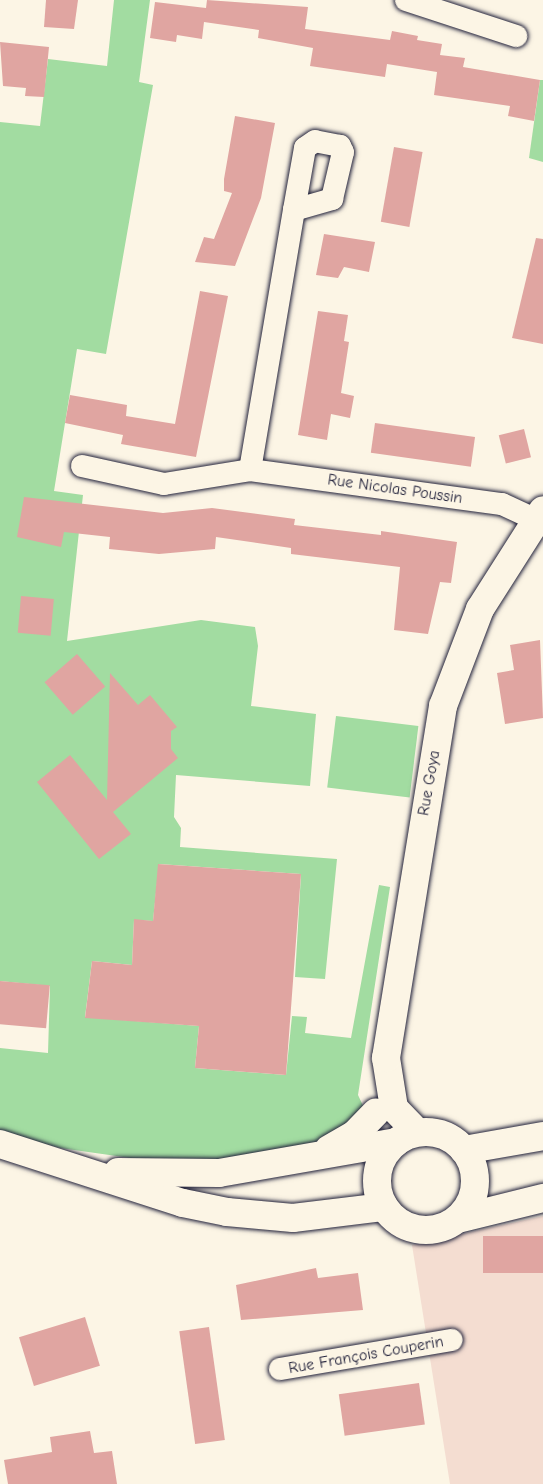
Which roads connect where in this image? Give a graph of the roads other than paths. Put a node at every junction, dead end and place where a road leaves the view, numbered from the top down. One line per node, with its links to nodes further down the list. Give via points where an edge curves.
1 (406, 0): 2 (street)
2 (516, 36)
3 (294, 210): 5 (street)
4 (82, 466): 5 (street, Rue Nicolas Poussin, via 164,484)
5 (250, 470): 6 (street, Rue Nicolas Poussin, via 502,504)
6 (540, 515): 7 (street, Rue Goya, via 480,609 443,706 396,976)
7 (386, 1079): 8 (street, Rue Goya); 10 (street, Rue Goya, via 394,1108)
8 (376, 1112): 10 (street, Rue Goya); 13 (street, via 355,1134)
9 (543, 1136): 12 (street)
10 (395, 1143): 12 (street, via 443,1134); 13 (street); 16 (street, via 376,1180)
11 (0, 1144): 14 (street)
12 (464, 1150): 17 (street, via 472,1163 474,1193)
13 (311, 1159): 14 (street, via 219,1173)
14 (89, 1171): 16 (street, via 183,1203 249,1216 293,1218)
15 (543, 1198): 17 (street)
16 (384, 1207): 17 (street, via 394,1219 418,1230 439,1229)
17 (458, 1219)
18 (452, 1340): 19 (street, Rue François Couperin)
19 (280, 1369)

